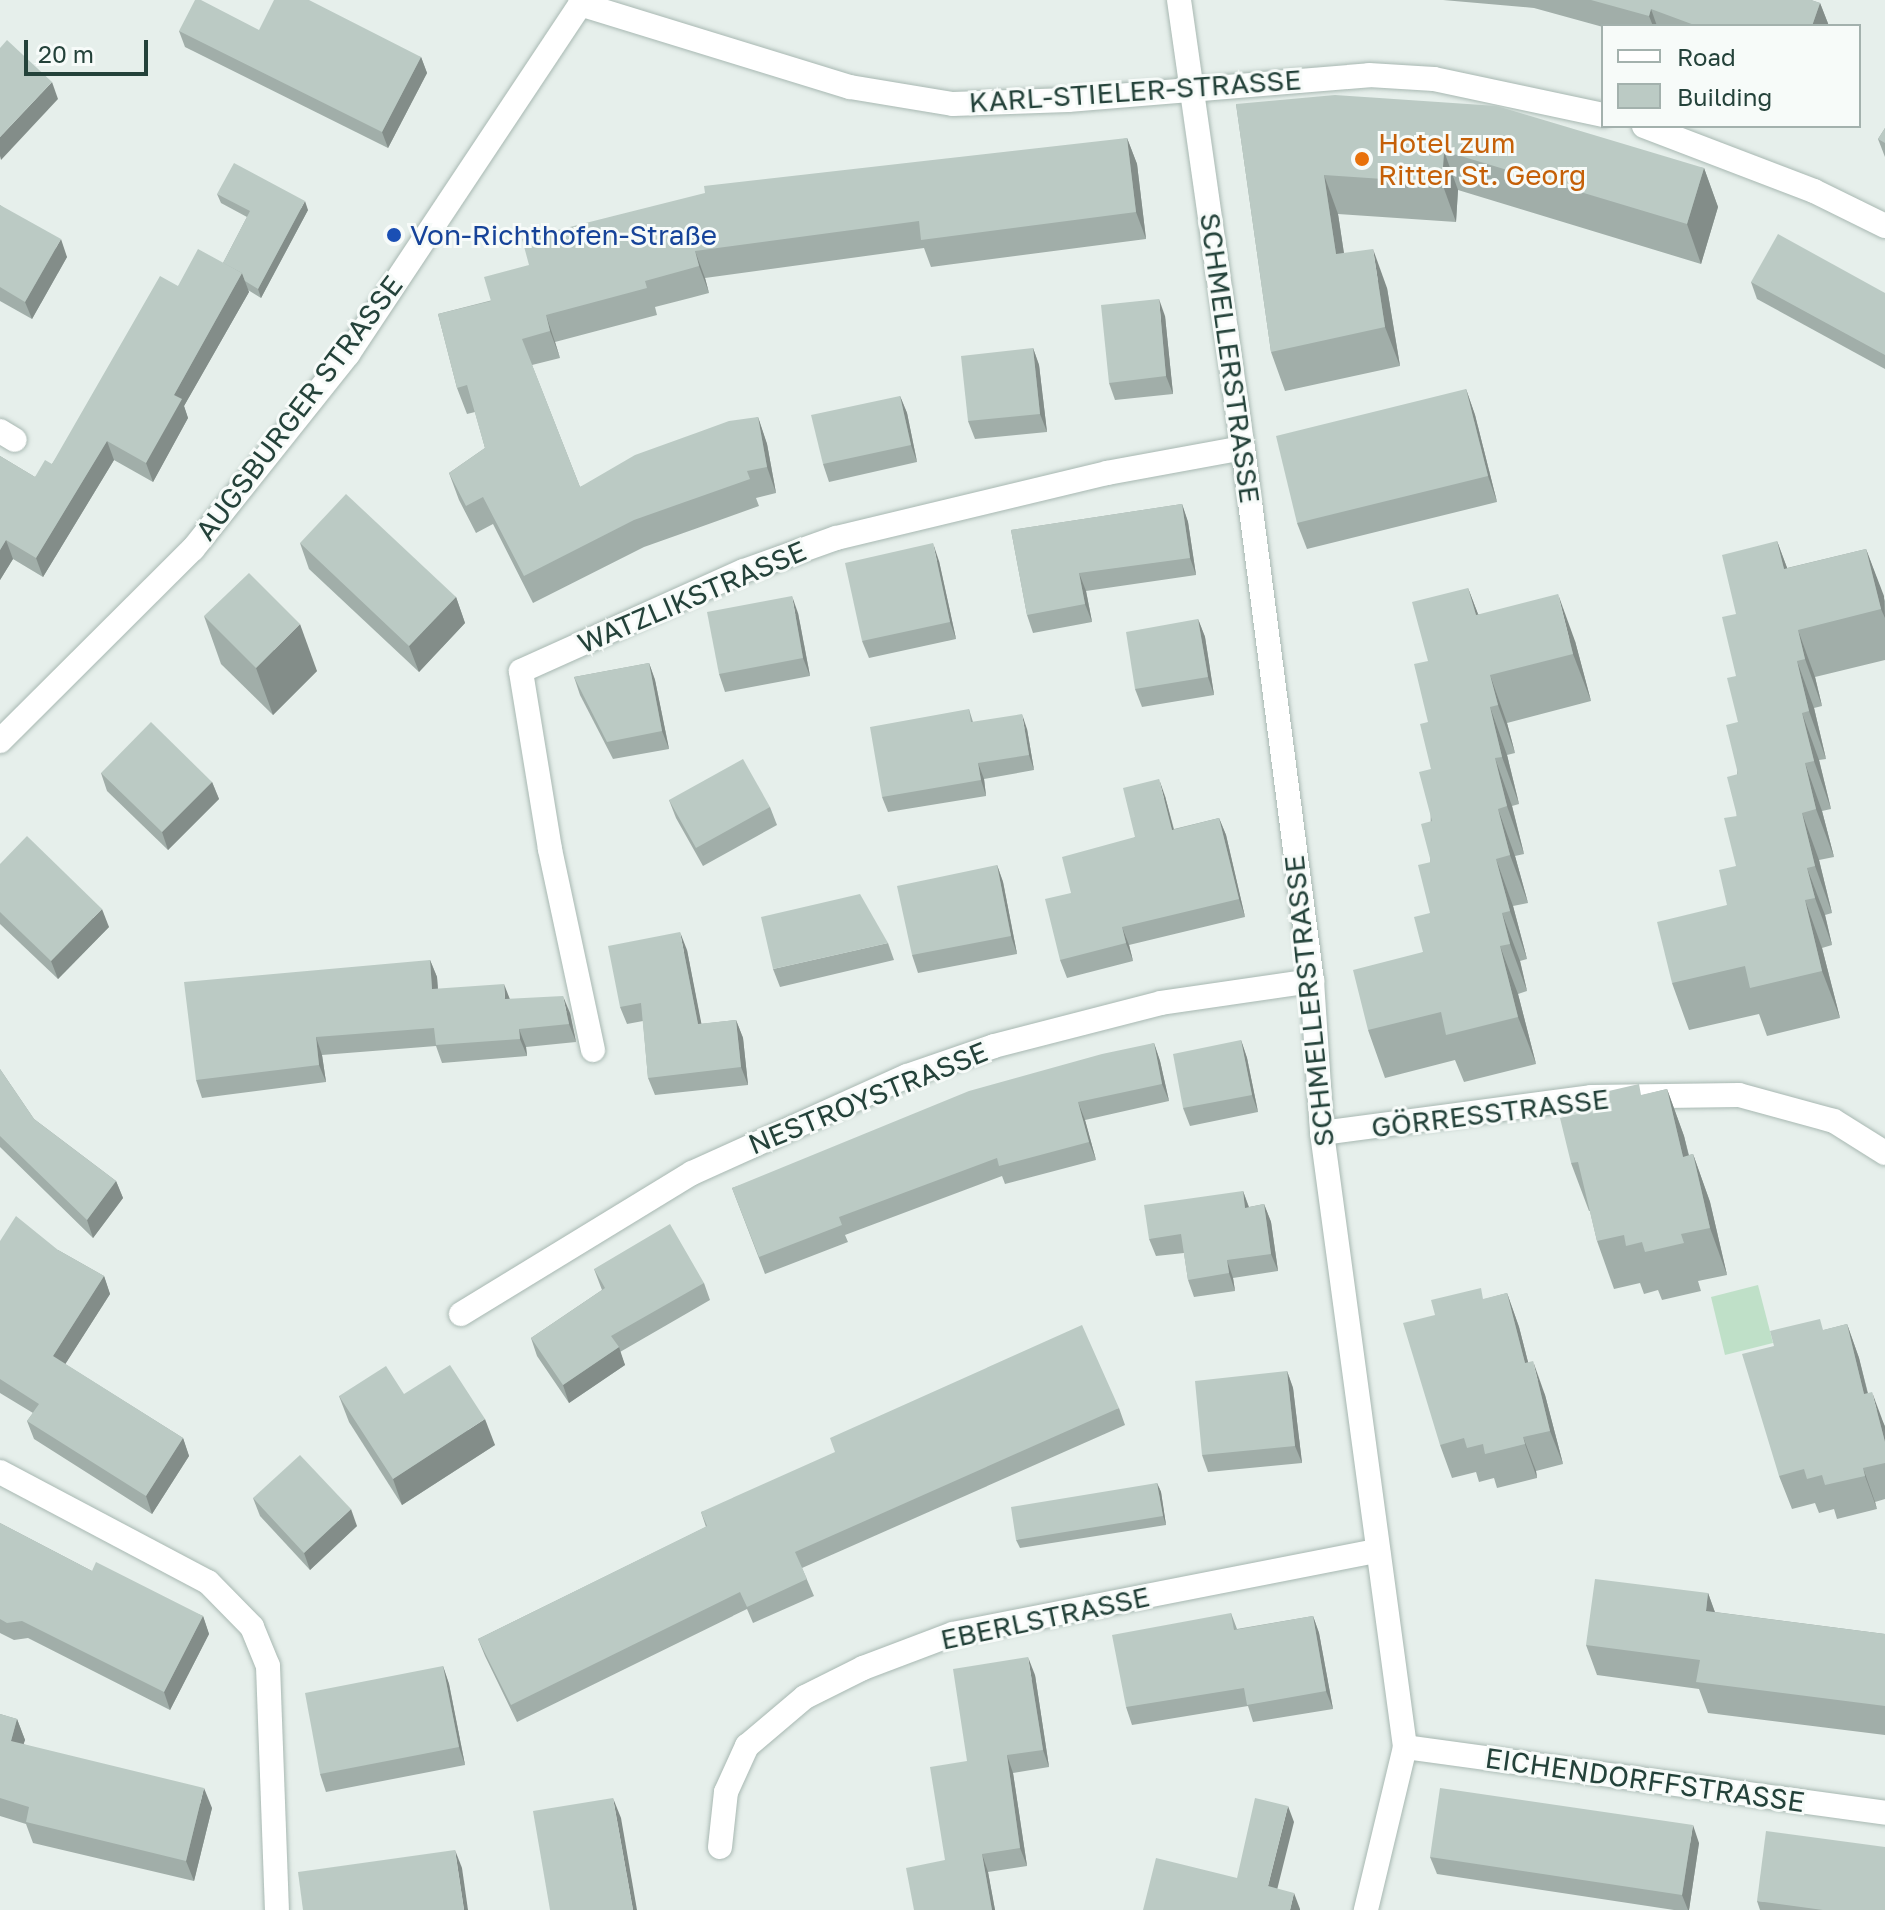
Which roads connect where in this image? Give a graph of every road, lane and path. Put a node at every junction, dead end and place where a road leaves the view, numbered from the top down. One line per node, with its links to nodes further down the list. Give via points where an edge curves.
1 (1179, 0): 3 (street, SCHMELLERSTRASSE)
2 (577, 1): 3 (street, KARL-STIELER-STRASSE, via 850,87 953,104); 8 (street, AUGSBURGER STRASSE, via 338,366 193,549)
3 (1192, 89): 4 (street, KARL-STIELER-STRASSE, via 1369,75 1434,79); 7 (street, SCHMELLERSTRASSE)
4 (1601, 115)
5 (1649, 128): 6 (street, via 1814,191)
6 (1885, 226)
7 (1243, 448): 9 (street, SCHMELLERSTRASSE); 10 (street, WATZLIKSTRASSE, via 1107,473 836,538 731,577 521,671 550,849)
8 (0, 741)
9 (1312, 981): 11 (street, SCHMELLERSTRASSE); 13 (street, NESTROYSTRASSE, via 1161,1003 994,1046 907,1076 692,1173)
10 (593, 1050)
11 (1322, 1133): 12 (street, GÖRRESSTRASSE, via 1591,1097 1739,1095 1834,1121); 15 (street, SCHMELLERSTRASSE)
12 (1885, 1153)
13 (461, 1314)
14 (0, 1472): 19 (street, via 208,1582 252,1627 268,1666)
15 (1378, 1551): 16 (street, SCHMELLERSTRASSE); 18 (street, EBERLSTRASSE, via 953,1634 863,1668 805,1697 747,1746 726,1792)
16 (1405, 1747): 17 (street, EICHENDORFFSTRASSE); 20 (street, SCHMELLERSTRASSE)
17 (1885, 1813)
18 (720, 1847)
19 (277, 1910)
20 (1366, 1910)

